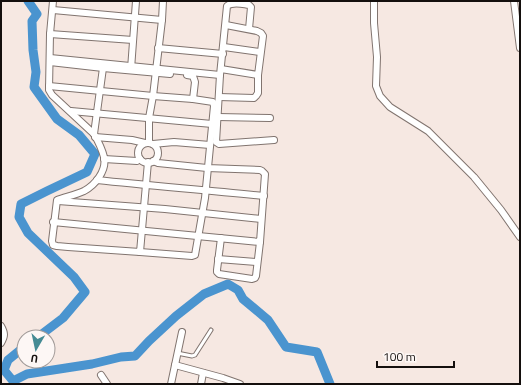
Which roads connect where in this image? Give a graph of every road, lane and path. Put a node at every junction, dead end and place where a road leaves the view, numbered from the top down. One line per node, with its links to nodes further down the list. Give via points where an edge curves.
1 (53, 1): 6 (street)
2 (136, 1): 7 (street)
3 (163, 1): 8 (street)
4 (374, 1): 55 (street, via 376,86 380,96 390,107 428,131 474,177)
5 (514, 1): 9 (street)
6 (52, 10): 7 (street); 12 (street)
7 (135, 18): 8 (street); 13 (street)
8 (162, 20): 14 (street)
9 (518, 21): 15 (street)
10 (226, 25): 11 (street); 11 (street, via 229,4 249,5); 16 (street)
11 (249, 30): 17 (street, via 257,31 263,36)
12 (50, 34): 13 (street); 18 (street)
13 (133, 40): 20 (street)
14 (158, 48): 16 (street); 21 (street)
15 (520, 48)
16 (223, 50): 17 (street); 22 (street)
17 (260, 52): 23 (street)
18 (50, 60): 19 (street); 20 (street); 24 (street)
19 (103, 68): 20 (street); 25 (street)
20 (131, 68): 21 (street)
21 (156, 70): 22 (street); 26 (street); 29 (street, via 193,76)
22 (221, 72): 23 (street); 28 (street)
23 (258, 75): 28 (street, via 258,94 254,98)
24 (49, 86): 25 (street); 30 (street, via 52,95)
25 (100, 91): 26 (street); 31 (street)
26 (153, 96): 29 (street); 33 (street)
27 (200, 97): 28 (street)
28 (219, 98): 32 (street)
29 (193, 99): 35 (street, via 213,102)
30 (71, 111): 31 (street); 36 (street)
31 (96, 113): 33 (street); 36 (street)
32 (218, 117): 34 (street); 37 (street, via 216,142 219,144)
33 (149, 118): 35 (street); 38 (street)
34 (270, 118)
35 (212, 124): 39 (street)
36 (94, 135): 38 (street); 40 (street)
37 (274, 140)
38 (149, 143): 39 (street); 41 (street, via 140,146); 42 (street, via 158,151 157,157)
39 (210, 145): 43 (street)
40 (104, 159): 41 (street); 44 (street, via 104,166)
41 (140, 159): 42 (street)
42 (151, 162): 43 (street); 45 (street)
43 (207, 168): 46 (street); 47 (street, via 262,171 265,174)
44 (97, 180): 45 (street); 48 (street, via 85,190)
45 (146, 185): 46 (street); 49 (street)
46 (206, 190): 47 (street); 50 (street)
47 (264, 196): 51 (street)
48 (57, 200): 49 (street); 52 (street)
49 (143, 208): 50 (street); 53 (street)
50 (203, 213): 51 (street); 54 (street)
51 (261, 219): 57 (street)
52 (54, 222): 53 (street); 58 (street, via 52,241 55,246)
53 (142, 230): 54 (street); 58 (street)
54 (199, 236): 56 (street); 58 (street, via 194,256)
55 (520, 237)
56 (221, 238): 57 (street); 59 (street)
57 (260, 242): 60 (street)
58 (140, 252)
59 (218, 259): 60 (street); 60 (street, via 216,270 219,274 252,279 256,276)
60 (258, 262)
61 (1, 326): 64 (street, via 4,336)
62 (211, 330): 65 (lane, via 195,355)
63 (182, 332): 65 (street)
64 (1, 343)
65 (177, 354): 66 (street)
66 (175, 366): 67 (street); 71 (street)
67 (203, 373): 69 (street); 72 (street)
68 (101, 375): 70 (street)
69 (222, 381): 73 (street)
70 (107, 384)
71 (171, 384)
72 (201, 384)
73 (240, 384)

